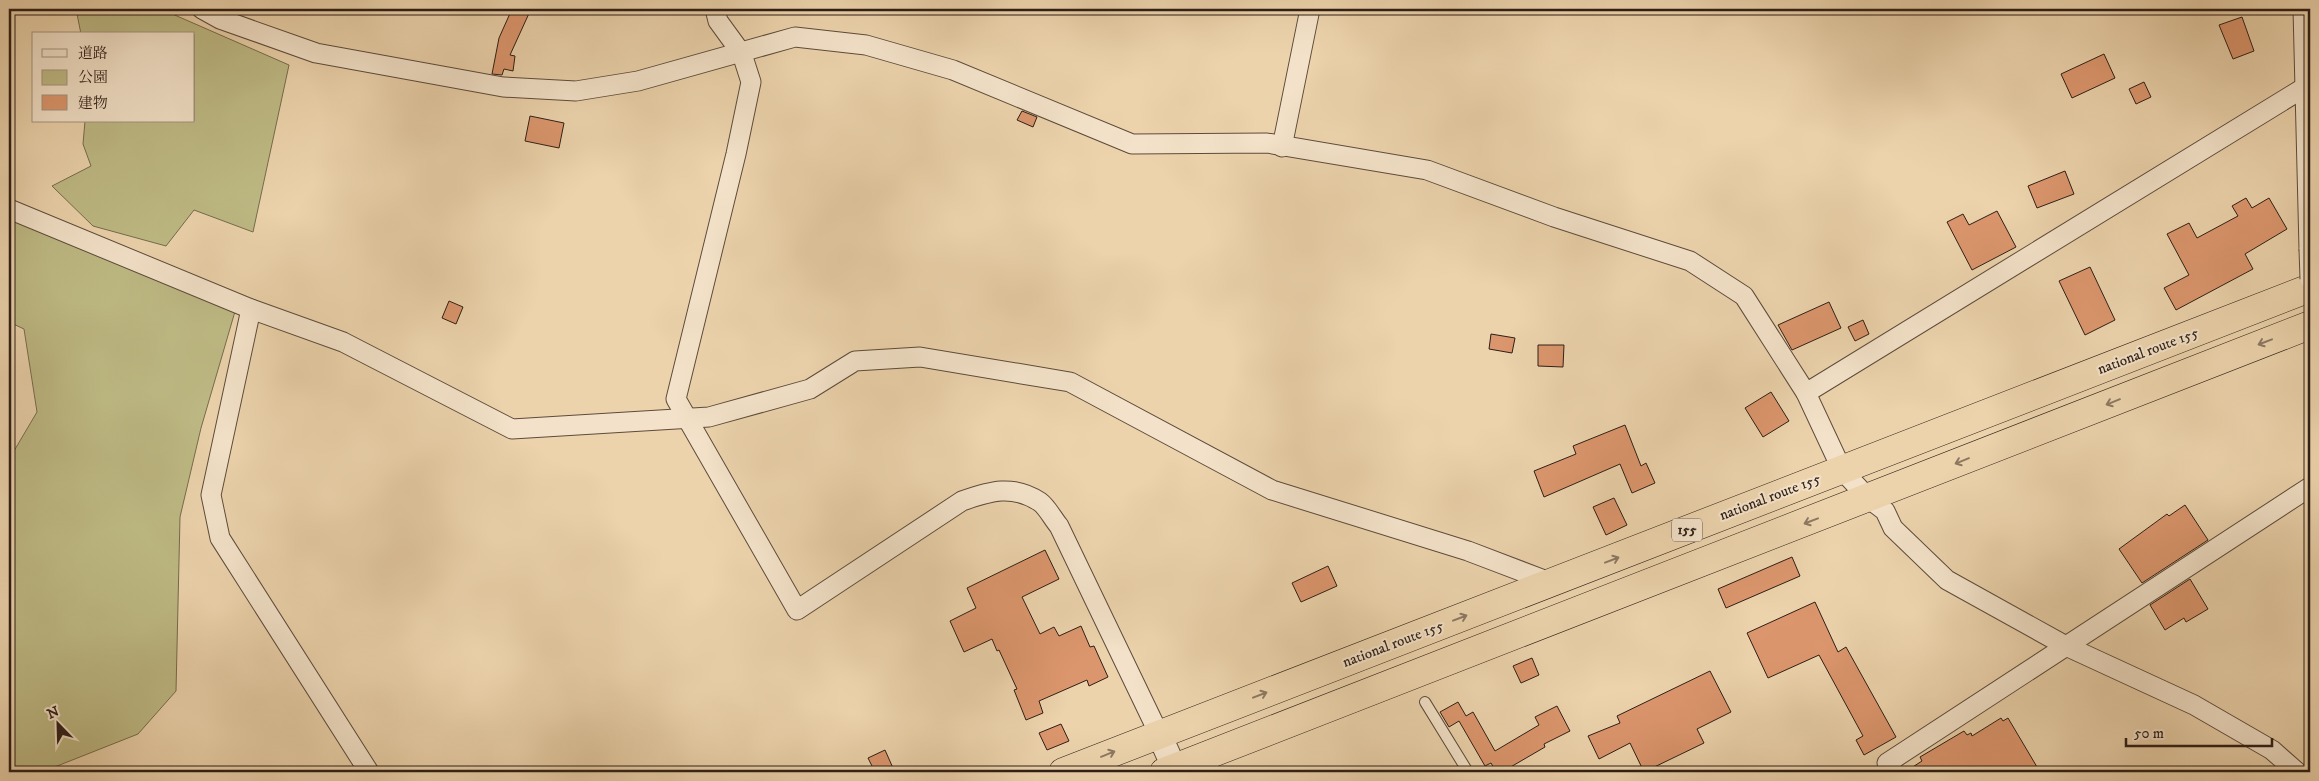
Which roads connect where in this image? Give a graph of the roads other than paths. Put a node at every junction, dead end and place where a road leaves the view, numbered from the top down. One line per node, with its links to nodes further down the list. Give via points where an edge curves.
1 (202, 9): 5 (street, via 220,19 316,53 503,87 576,91 638,81)
2 (715, 9): 5 (street, via 718,22)
3 (1310, 9): 7 (street)
4 (2304, 9): 6 (street)
5 (742, 54): 7 (street, via 795,38 866,45 954,70 1132,144 1268,143); 14 (street, via 751,82 676,399)
6 (2308, 86): 9 (street, bridge); 13 (street)
7 (1282, 147): 13 (street, via 1427,170 1554,217 1690,260 1744,296)
8 (9, 210): 11 (street)
9 (2310, 279)
10 (2310, 288): 15 (highway, national route 155 / 155)
11 (251, 309): 14 (street, via 342,342 512,429); 23 (street, via 211,495 220,538)
12 (2310, 325): 17 (highway, 155, one-way to 17)
13 (1806, 393): 15 (street)
14 (689, 418): 18 (street, via 709,417 810,389 855,361 920,357 1070,382 1272,490 1468,551); 21 (street, via 797,610 962,501 992,490 1016,491 1041,503 1059,526)
15 (1842, 470): 17 (street); 18 (highway, national route 155 / 155, one-way to 15)
16 (2310, 487): 19 (street)
17 (1868, 498): 19 (street, via 1886,511 1893,528 1947,580); 22 (highway, 155, one-way to 22)
18 (1552, 583): 21 (highway, national route 155 / 155, one-way to 18)
19 (2066, 646): 26 (street, via 1887,763); 27 (street, via 2194,705 2272,750)
20 (1425, 702): 25 (lane)
21 (1159, 734): 22 (street); 24 (highway, national route 155 / 155, one-way to 21)
22 (1171, 771)
23 (369, 772)
24 (1063, 772)
25 (1468, 772)
26 (1894, 772)
27 (2297, 772)

